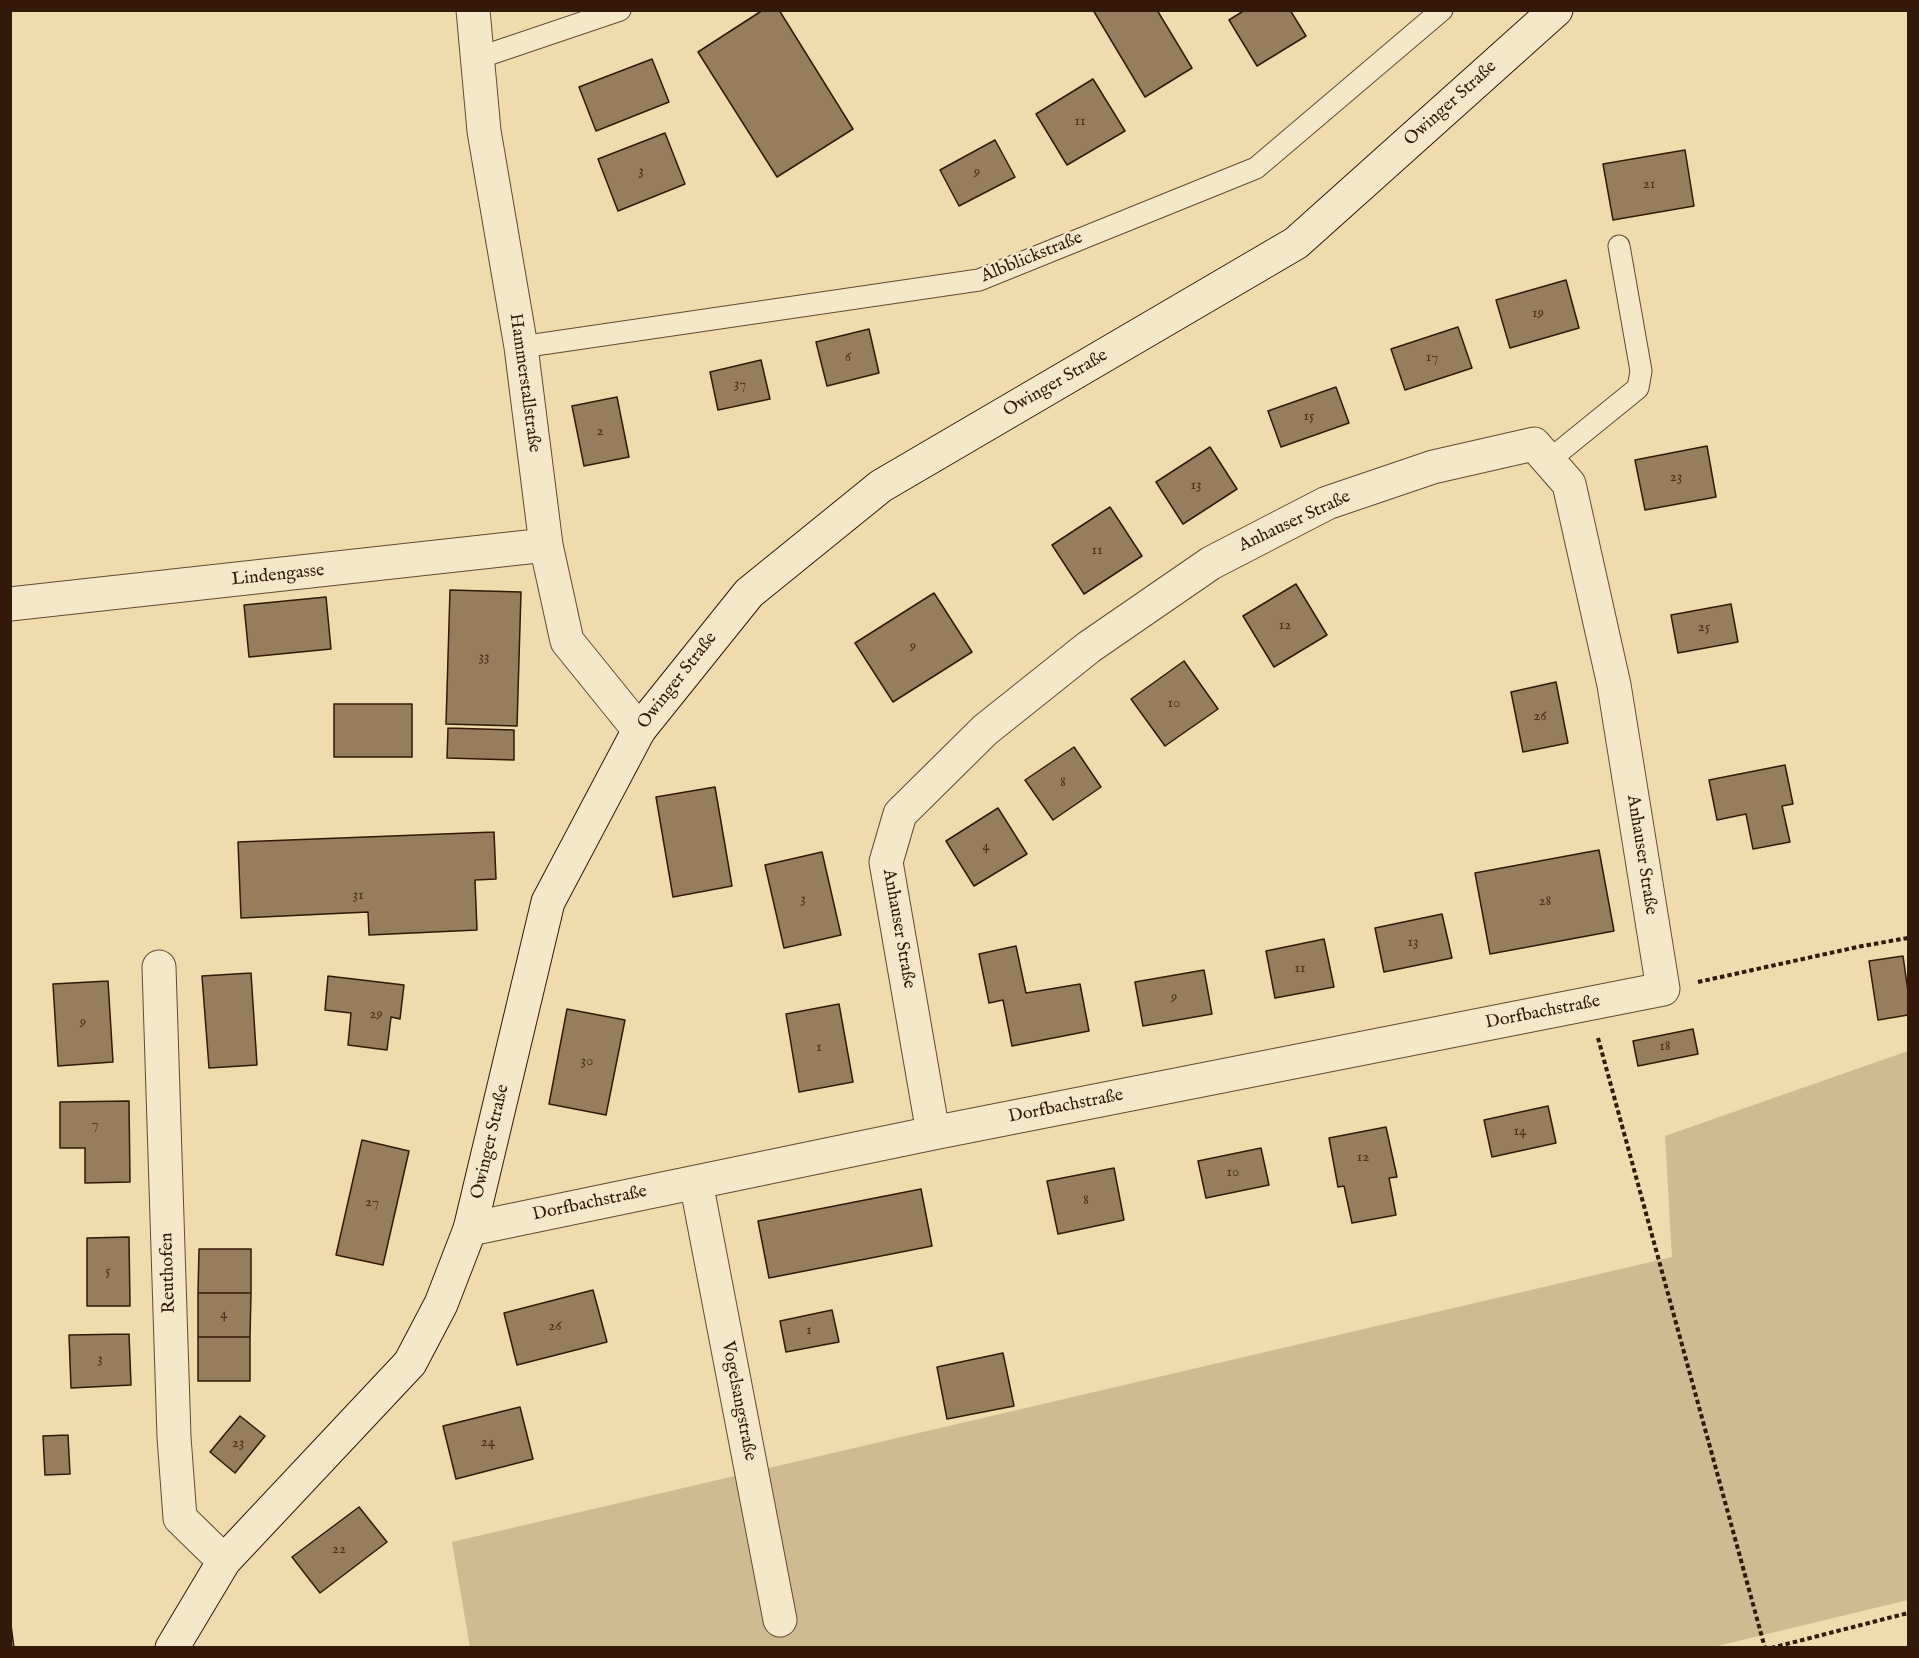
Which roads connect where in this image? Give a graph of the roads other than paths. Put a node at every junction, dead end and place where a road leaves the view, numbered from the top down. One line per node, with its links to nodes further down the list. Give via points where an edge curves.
1 (472, 10): 5 (street, Hammerstallstraße)
2 (620, 10): 5 (lane)
3 (1442, 10): 7 (lane, Albblickstraße, via 1256,168 979,280)
4 (1556, 10): 11 (street, Owinger Straße, via 1296,243 880,486 749,592)
5 (478, 58): 7 (street, Hammerstallstraße, via 484,131)
6 (1618, 246): 8 (lane, via 1641,371 1638,388)
7 (521, 347): 9 (street, Hammerstallstraße)
8 (1548, 461): 13 (street, Anhauser Straße, via 1569,484 1614,685); 14 (street, Anhauser Straße, via 1534,444 1433,467 1327,504 1211,563 1089,647 985,730 900,814 886,862)
9 (546, 545): 10 (street, Lindengasse); 11 (street, Hammerstallstraße, via 567,641)
10 (10, 604)
11 (639, 730): 16 (street, Owinger Straße, via 548,902)
12 (159, 967): 17 (street, Reuthofen, via 180,1518)
13 (1663, 989): 14 (street, Dorfbachstraße)
14 (933, 1133): 15 (street, Dorfbachstraße)
15 (696, 1182): 16 (street, Dorfbachstraße); 18 (street, Vogelsangstraße)
16 (470, 1229): 17 (street, Owinger Straße, via 441,1304 410,1363)
17 (224, 1561): 19 (street, Owinger Straße)
18 (780, 1620)
19 (172, 1647)

